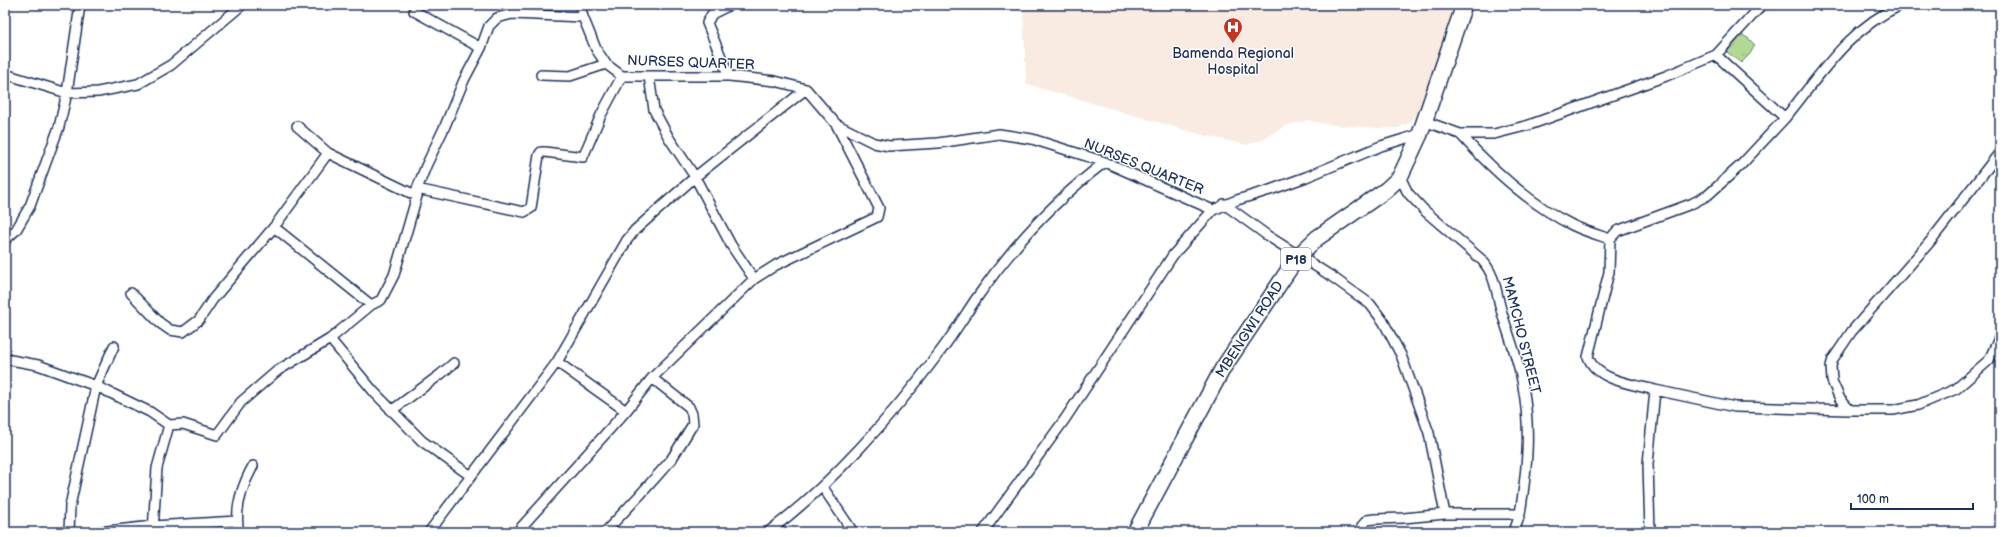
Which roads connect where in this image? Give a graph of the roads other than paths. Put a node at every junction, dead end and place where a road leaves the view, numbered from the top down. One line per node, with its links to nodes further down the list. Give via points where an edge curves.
1 (80, 5): 19 (street)
2 (242, 5): 19 (street, via 171,64 138,84 98,92)
3 (580, 5): 9 (street, NURSES QUARTER)
4 (730, 5): 17 (street, via 712,14 707,23)
5 (1464, 5): 23 (main road, MBENGWI ROAD / P18)
6 (1762, 5): 11 (street)
7 (1901, 5): 20 (street, via 1880,14 1854,35)
8 (414, 11): 10 (street)
9 (583, 18): 10 (street, via 512,14 497,18 489,26); 12 (street, NURSES QUARTER, via 596,49)
10 (481, 48): 30 (street, via 464,80)
11 (1716, 55): 20 (street); 24 (street, via 1666,76 1512,131)
12 (606, 64): 14 (street, via 570,76); 15 (street, NURSES QUARTER)
13 (5, 74): 19 (street)
14 (541, 75)
15 (622, 76): 16 (street, NURSES QUARTER); 30 (street, via 583,157 541,152 532,208 529,211)
16 (649, 76): 17 (street, NURSES QUARTER); 28 (street, via 654,110)
17 (729, 76): 18 (street, NURSES QUARTER, via 775,81)
18 (806, 89): 21 (street, NURSES QUARTER); 28 (street)
19 (67, 93): 35 (street, via 59,126 30,206 16,230)
20 (1785, 118): 34 (street, via 1741,165 1708,195 1691,204 1617,231)
21 (836, 124): 27 (street, NURSES QUARTER, via 874,143 889,146 938,143 999,134 1032,139); 37 (street, via 879,208 877,217 776,266)
22 (297, 126): 26 (street)
23 (1422, 127): 24 (street); 29 (main road, MBENGWI ROAD / P18); 31 (street, via 1270,190)
24 (1460, 134): 34 (street, via 1508,180 1552,213 1573,225)
25 (2000, 152): 49 (street, via 1929,243 1852,331 1833,359 1832,381 1840,399)
26 (328, 153): 30 (street); 33 (street)
27 (1105, 162): 32 (street, NURSES QUARTER); 55 (street, via 1058,202 1009,255 902,401)
28 (695, 177): 37 (street, via 731,245); 44 (street, via 631,235)
29 (1400, 177): 36 (main road, MBENGWI ROAD / P18, via 1386,190 1322,234); 57 (street, MAMCHO STREET, via 1413,198 1482,260 1494,279 1501,311 1519,367 1528,426 1528,461)
30 (417, 192): 39 (street, via 394,275 381,300)
31 (1224, 204): 32 (street); 36 (street)
32 (1213, 210): 68 (street, via 1173,255 1065,419)
33 (274, 227): 38 (street, via 198,320 183,332 170,330 160,323); 39 (street)
34 (1610, 239): 48 (street, via 1609,272 1588,357 1591,364 1600,372)
35 (5, 240)
36 (1298, 256): 56 (street, via 1370,304 1383,321 1401,355 1429,433); 69 (main road, MBENGWI ROAD / P18, via 1223,368)
37 (754, 280): 46 (street)
38 (131, 293)
39 (371, 305): 41 (street)
40 (2000, 336): 49 (street, via 1989,360 1956,389 1918,406 1893,410)
41 (330, 339): 50 (street); 52 (street, via 277,371 241,402 217,435 183,424)
42 (114, 346): 47 (street)
43 (5, 359): 47 (street, via 38,365)
44 (557, 362): 51 (street); 54 (street)
45 (454, 363): 50 (street)
46 (652, 378): 51 (street); 65 (street, via 689,407 693,424 671,460)
47 (96, 386): 52 (street, via 150,412); 60 (street, via 70,506)
48 (1655, 390): 49 (street, via 1735,407); 72 (street, via 1648,464)
49 (1850, 410)
50 (391, 411): 54 (street, via 422,441)
51 (626, 411): 64 (street)
52 (169, 425): 59 (street, via 157,468)
53 (253, 466): 58 (street, via 244,482)
54 (471, 476): 63 (street)
55 (822, 486): 66 (street); 67 (street)
56 (1445, 514): 57 (street); 70 (street, via 1367,520)
57 (1520, 514): 71 (street, MAMCHO STREET)
58 (237, 521): 59 (street); 62 (street)
59 (153, 529): 61 (street)
60 (69, 532)
61 (98, 532)
62 (239, 532)
63 (429, 532)
64 (517, 532)
65 (605, 532)
66 (768, 532)
67 (853, 532)
68 (983, 532)
69 (1135, 532)
70 (1361, 532)
71 (1514, 532)
72 (1650, 532)

